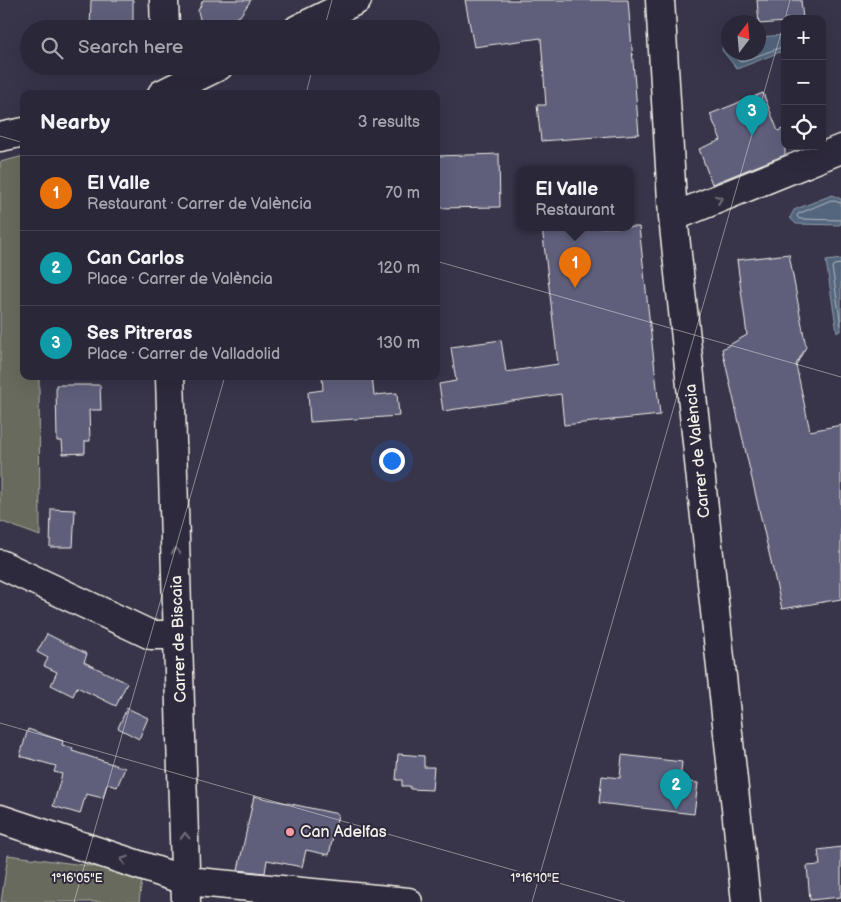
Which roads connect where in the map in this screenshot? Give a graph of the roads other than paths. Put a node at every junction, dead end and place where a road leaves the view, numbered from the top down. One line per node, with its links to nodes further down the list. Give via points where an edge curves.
1 (164, 0): 4 (street)
2 (357, 0): 5 (street)
3 (660, 0): 13 (street, Carrer de València)
4 (165, 20)
5 (316, 20)
6 (165, 75): 8 (street)
7 (201, 75): 9 (street)
8 (163, 90)
9 (170, 90)
10 (20, 133): 11 (street)
11 (0, 137)
12 (841, 149): 13 (street, one-way to 12)
13 (674, 217): 20 (street, Carrer de València)
14 (170, 380): 16 (street, Carrer de Biscaia, one-way to 14)
15 (0, 564): 16 (street, via 152,635)
16 (178, 635): 18 (street, Carrer de Biscaia, one-way to 16)
17 (0, 819): 18 (street, one-way to 17)
18 (186, 891): 19 (street)
19 (408, 902)
20 (746, 902)

